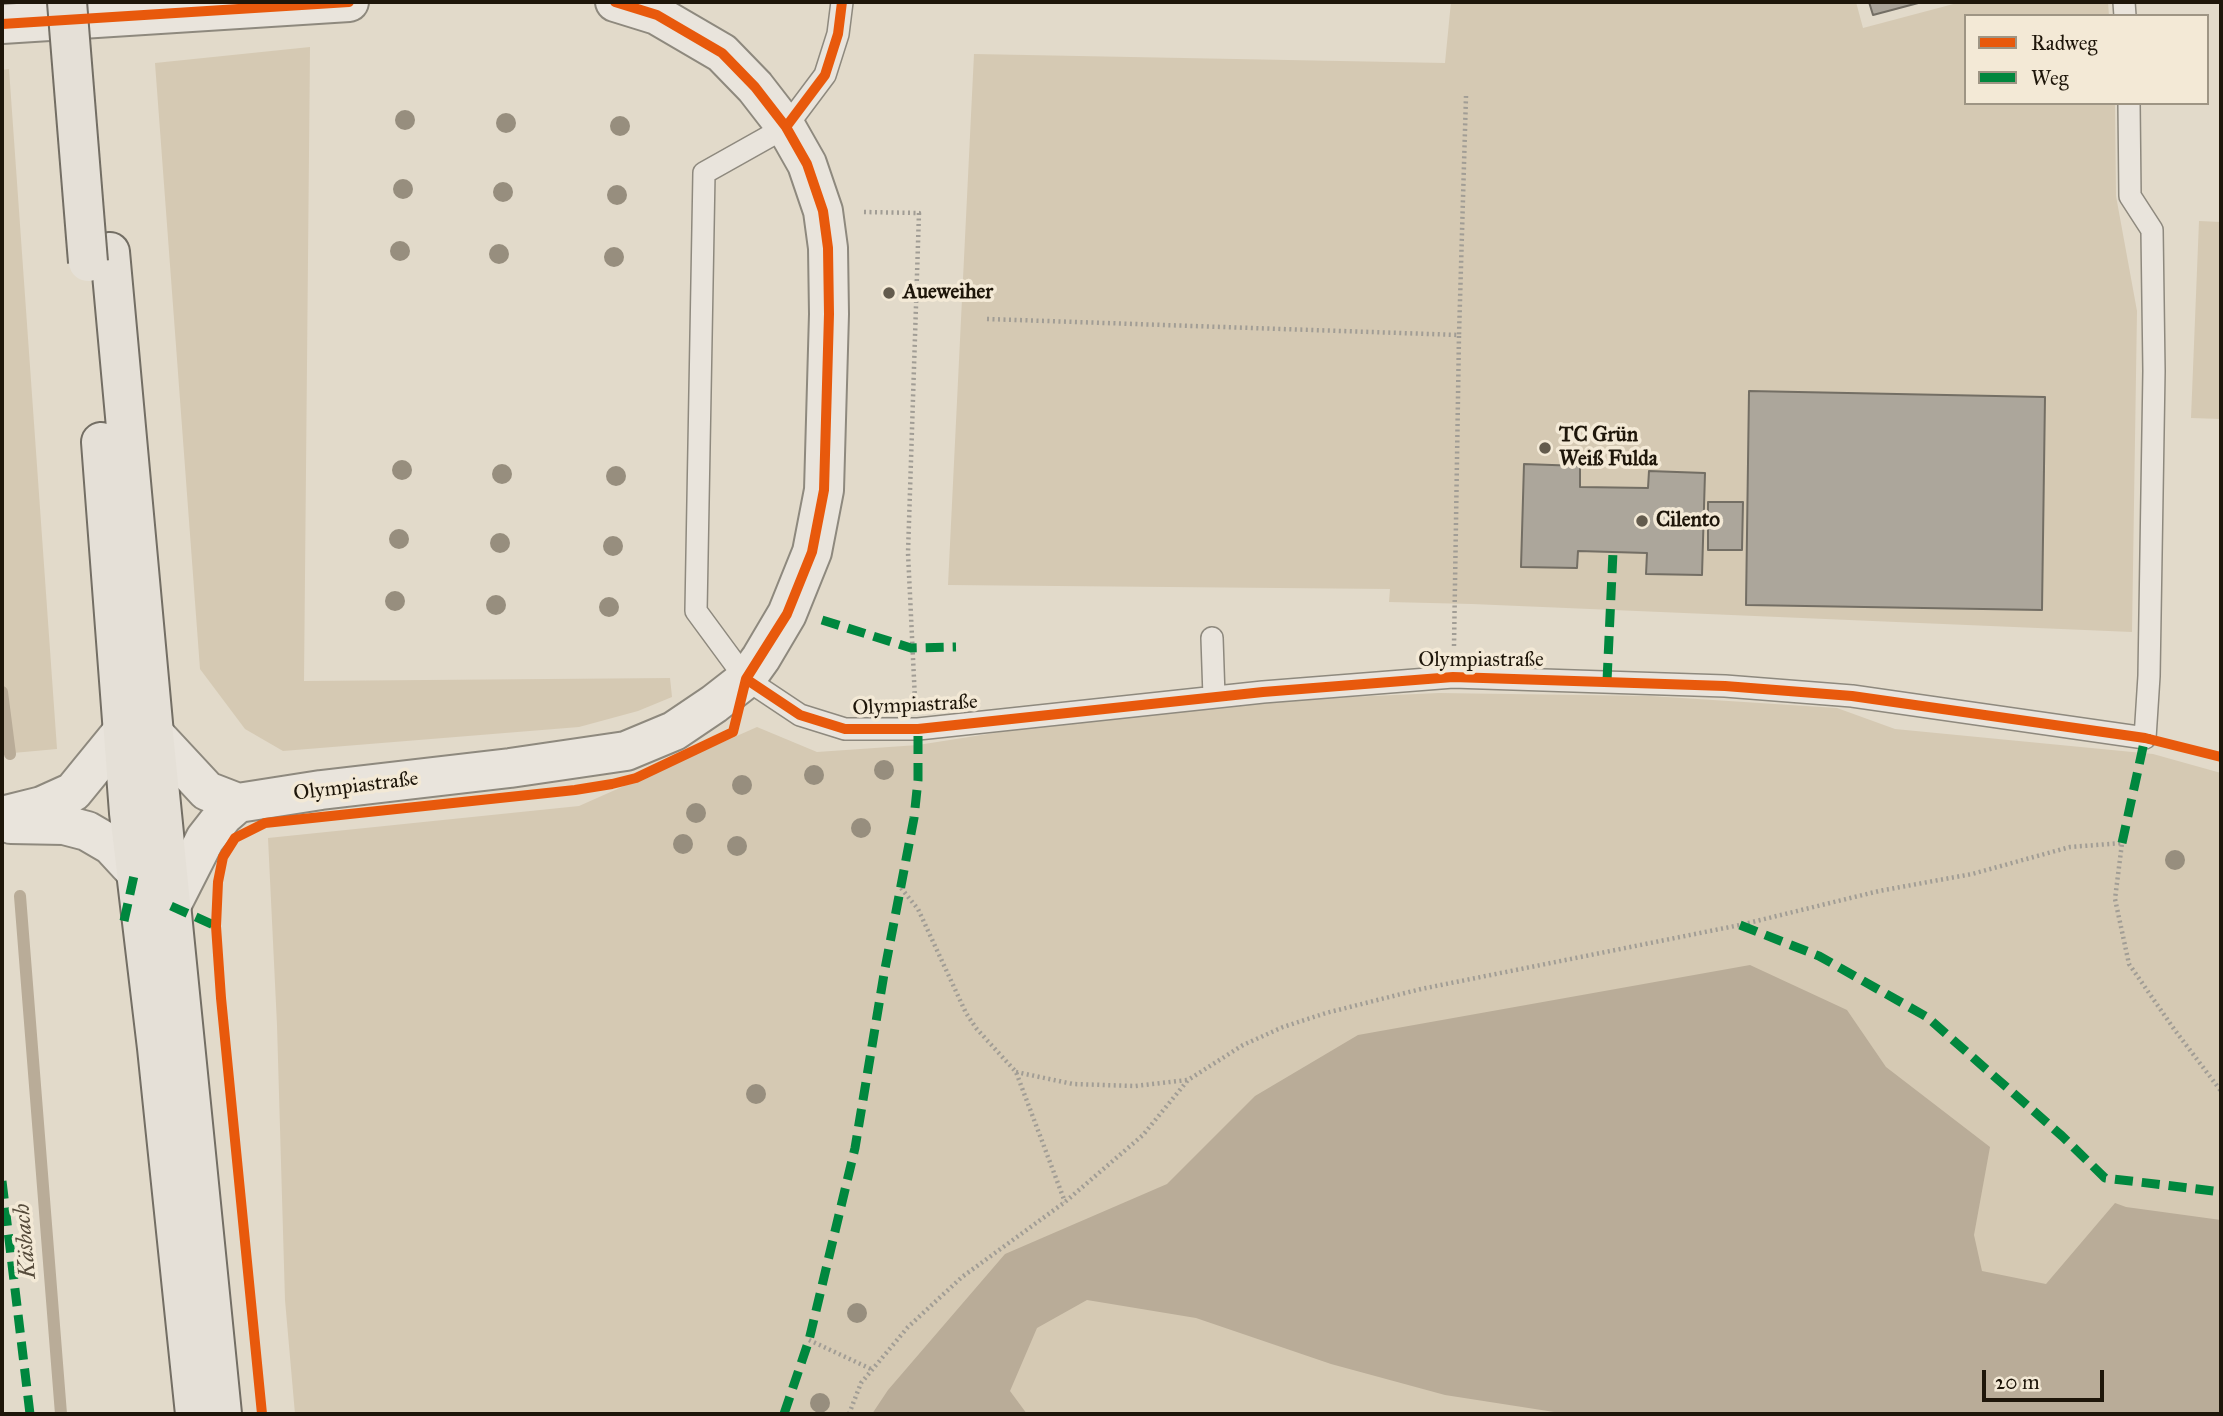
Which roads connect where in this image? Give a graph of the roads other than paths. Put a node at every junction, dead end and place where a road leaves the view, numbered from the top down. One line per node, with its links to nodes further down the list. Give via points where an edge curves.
1 (67, 2): 9 (main road, bridge)
2 (94, 2): 9 (main road)
3 (349, 2): 6 (street)
4 (615, 2): 8 (street, Olympiastraße, via 657,15 722,53)
5 (842, 2): 8 (lane, via 825,75)
6 (2, 24)
7 (2129, 105): 12 (lane, Olympiastraße, via 2130,196 2152,230 2154,371 2146,738 1852,696 1725,686 1453,677)
8 (786, 127): 11 (street, Olympiastraße, via 811,175 823,211 828,248 824,490 812,552 787,614); 11 (lane, via 704,173 696,611)
9 (99, 257): 13 (main road)
10 (1212, 638): 12 (lane)
11 (746, 679): 12 (lane, Olympiastraße, via 817,722 845,729 918,729); 14 (street, Olympiastraße, via 674,731 626,751)
12 (1214, 697)
13 (138, 733): 14 (street, via 208,791); 15 (street, via 73,792); 17 (main road); 18 (main road)
14 (238, 803): 18 (street, via 205,839)
15 (2, 816)
16 (2, 824): 17 (street, via 64,825 87,831 111,845)
17 (135, 871): 19 (main road)
18 (171, 906): 20 (main road)
19 (195, 1414)
20 (222, 1414)

